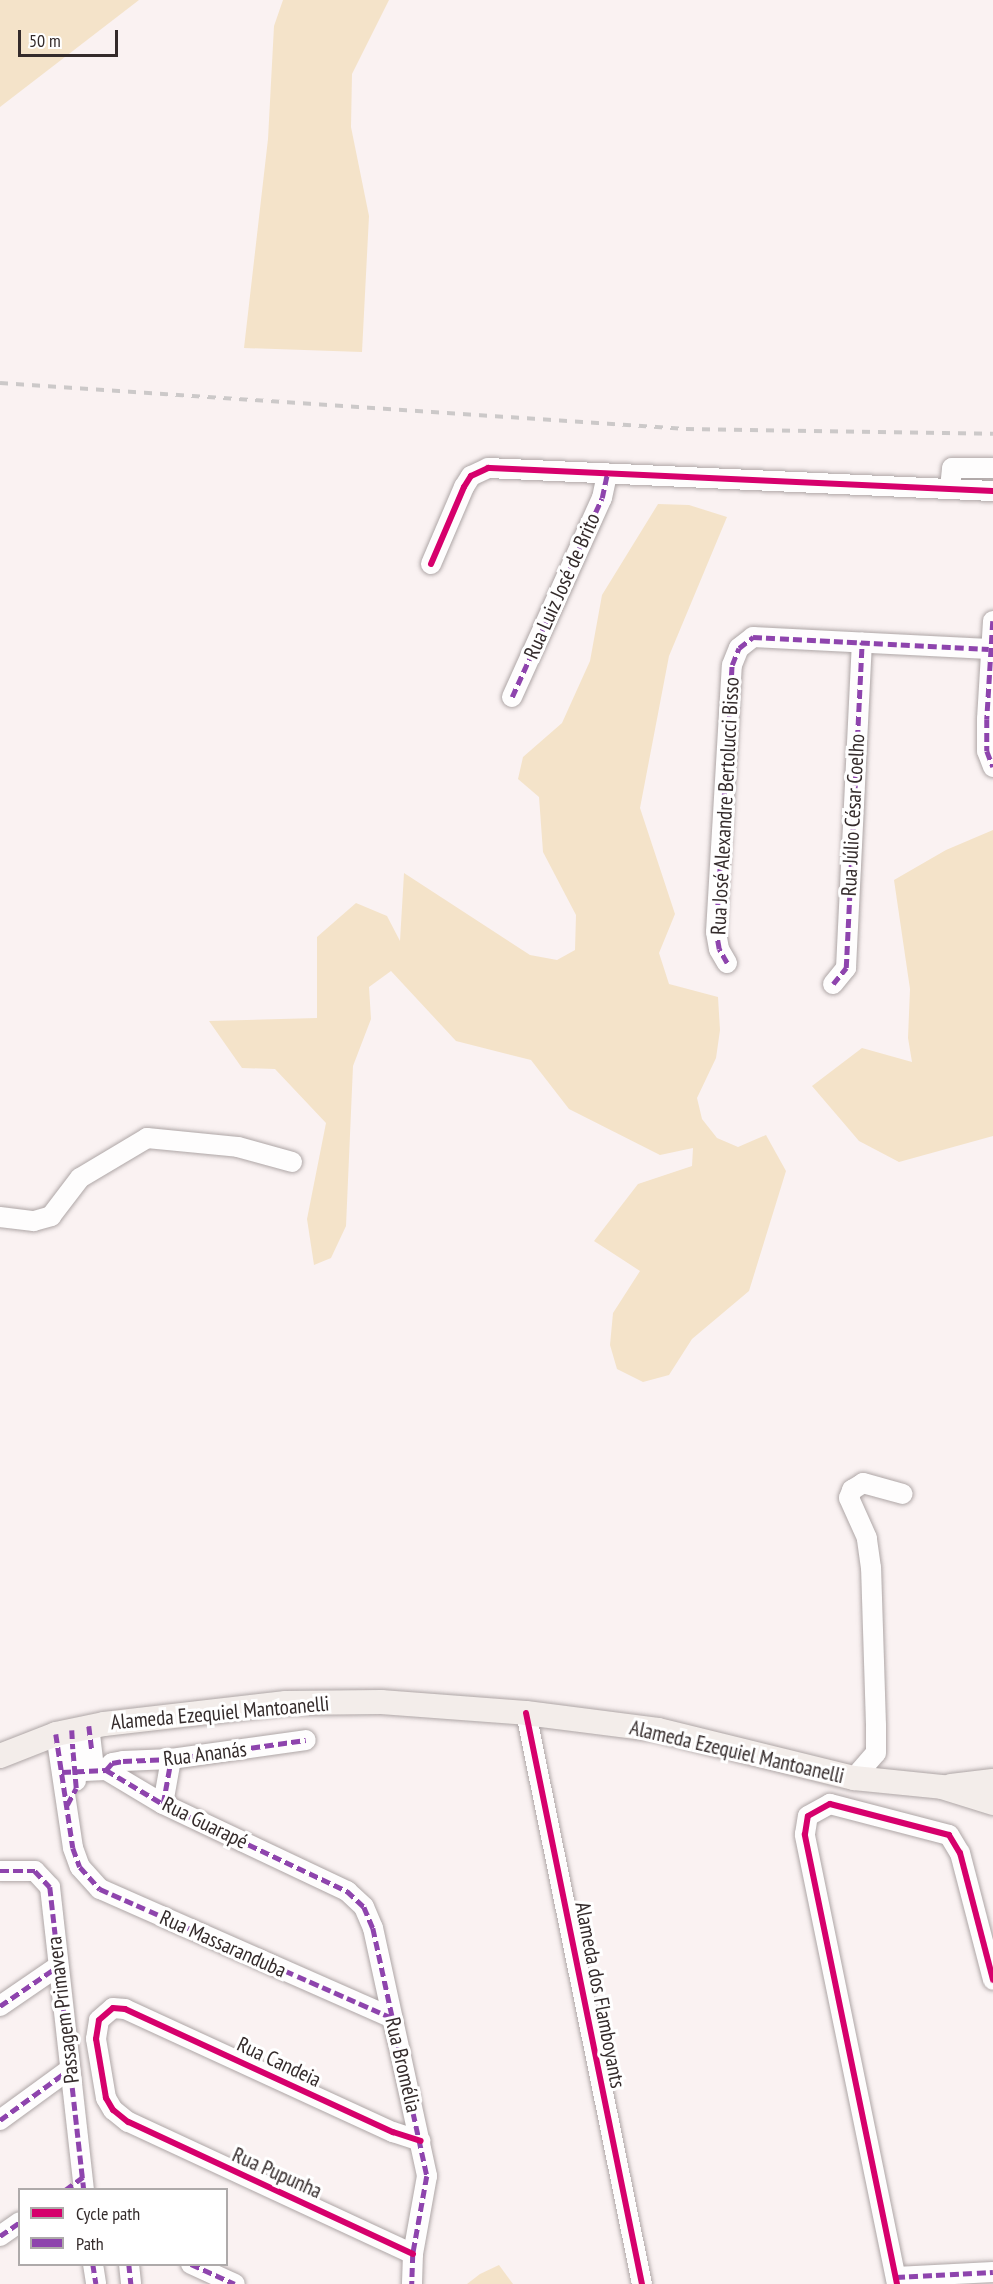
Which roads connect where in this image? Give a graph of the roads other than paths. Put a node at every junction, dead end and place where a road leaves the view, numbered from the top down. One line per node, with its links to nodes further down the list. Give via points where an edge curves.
1 (993, 468): 3 (street, via 952,468)
2 (608, 474): 3 (street); 5 (street, via 488,468 471,477 464,487); 9 (street, Rua Luiz José de Brito, via 602,498)
3 (950, 488): 4 (street)
4 (993, 491)
5 (431, 564)
6 (993, 621): 8 (street)
7 (862, 642): 8 (street); 11 (street, Rua José Alexandre Bertolucci Bisso, via 753,637 739,648 732,665 716,932); 12 (street, Rua Júlio César Coelho, via 846,968)
8 (989, 649): 10 (street, via 987,751)
9 (512, 697)
10 (993, 767)
11 (727, 963)
12 (833, 984)
13 (292, 1162): 14 (street, via 238,1147 147,1138 80,1178 51,1216 34,1221)
14 (0, 1217)
15 (903, 1494): 22 (street, via 863,1484 852,1490 849,1498 867,1538 871,1568 876,1725 875,1756)
16 (526, 1713): 17 (main road, Alameda Ezequiel Mantoanelli, via 381,1702 286,1703); 22 (main road, Alameda Ezequiel Mantoanelli, via 658,1730); 50 (street, Alameda dos Flamboyants)
17 (72, 1730): 19 (main road, Alameda Ezequiel Mantoanelli); 21 (street); 21 (street)
18 (306, 1740): 20 (street, Rua Ananás)
19 (2, 1759)
20 (171, 1759): 21 (street, Rua Ananás, via 112,1763); 26 (street)
21 (84, 1770): 26 (street, Rua Guarapé); 32 (street, Rua Massaranduba, via 67,1805 80,1867 100,1889)
22 (854, 1778): 24 (main road, Alameda Ezequiel Mantoanelli)
23 (993, 1782): 24 (main road, Alameda Ezequiel Mantoanelli)
24 (942, 1787): 25 (main road, Alameda Ezequiel Mantoanelli)
25 (993, 1803)
26 (163, 1804): 28 (street, Rua Guarapé)
27 (0, 1871): 29 (street, Passagem Primavera, via 35,1871 50,1887)
28 (347, 1891): 32 (street, Rua Bromélia, via 364,1907 374,1928)
29 (57, 1967): 31 (street); 33 (street, Passagem Primavera)
30 (993, 1980): 45 (street, via 960,1853 949,1835 830,1804 808,1816 805,1834)
31 (0, 2006)
32 (392, 2018): 36 (street, Rua Bromélia)
33 (70, 2069): 34 (street); 37 (street, Passagem Primavera)
34 (0, 2120)
35 (128, 2122): 36 (street, Rua Candeia, via 106,2098 96,2039 99,2020 105,2012 125,2009 382,2127); 40 (street, Rua Pupunha)
36 (421, 2141): 40 (street, Rua Bromélia, via 427,2176)
37 (83, 2183)
38 (18, 2223): 39 (street)
39 (0, 2236)
40 (413, 2254): 49 (street, Rua Bromélia)
41 (93, 2266): 46 (street)
42 (129, 2266): 47 (street)
43 (193, 2266): 48 (street)
44 (993, 2272): 45 (street)
45 (897, 2280)
46 (96, 2284)
47 (131, 2284)
48 (235, 2284)
49 (412, 2284)
50 (642, 2284)

